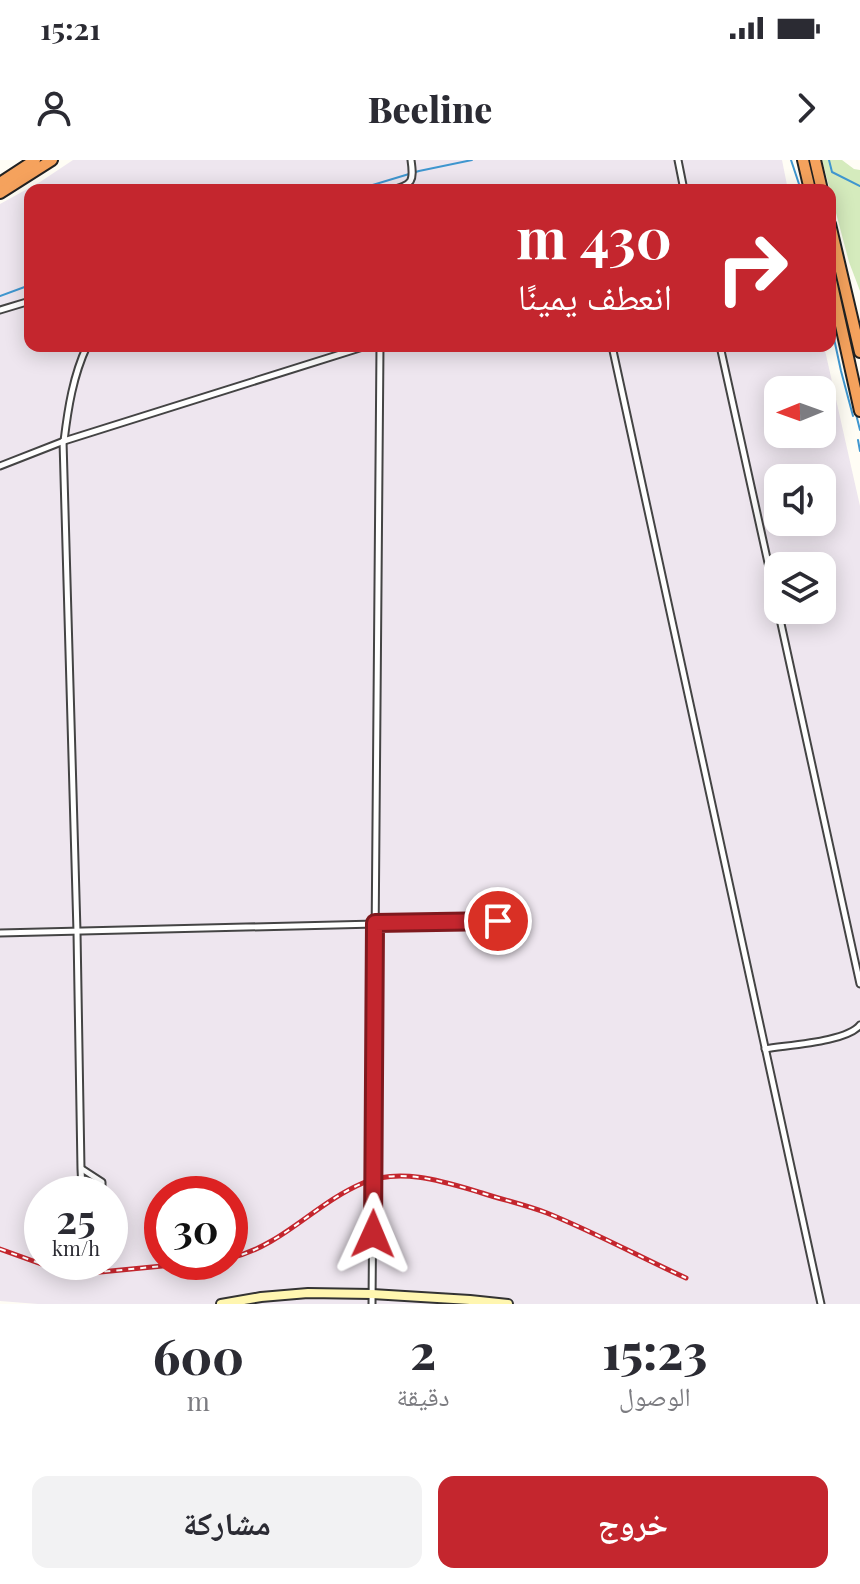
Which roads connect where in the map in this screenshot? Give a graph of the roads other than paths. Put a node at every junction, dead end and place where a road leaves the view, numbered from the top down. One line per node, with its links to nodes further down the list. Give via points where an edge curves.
1 (35, 160): 7 (highway)
2 (52, 160): 12 (highway)
3 (411, 160): 8 (street, via 413,178)
4 (678, 160): 9 (street)
5 (803, 160): 10 (highway)
6 (815, 160): 11 (highway)
7 (0, 183)
8 (408, 184)
9 (683, 184)
10 (809, 184)
11 (821, 184)
12 (0, 193)
13 (836, 250): 22 (highway)
14 (24, 303): 16 (street)
15 (836, 303): 23 (highway)
16 (0, 310)
17 (84, 352): 24 (street)
18 (347, 352): 24 (street)
19 (380, 352): 29 (street)
20 (613, 352): 34 (street)
21 (721, 352): 26 (street)
22 (860, 352)
23 (860, 411)
24 (63, 441): 25 (street); 30 (street)
25 (0, 466)
26 (765, 552)
27 (781, 624): 32 (street)
28 (498, 921): 29 (street)
29 (375, 923): 30 (street); 38 (street)
30 (77, 932): 31 (street); 35 (street)
31 (0, 933)
32 (860, 984)
33 (860, 1025): 34 (street, via 839,1038)
34 (765, 1049): 41 (street)
35 (81, 1169): 36 (street); 37 (street)
36 (81, 1176)
37 (92, 1176)
38 (372, 1299): 39 (street, via 285,1294); 40 (street)
39 (221, 1304)
40 (508, 1304)
41 (821, 1304)

